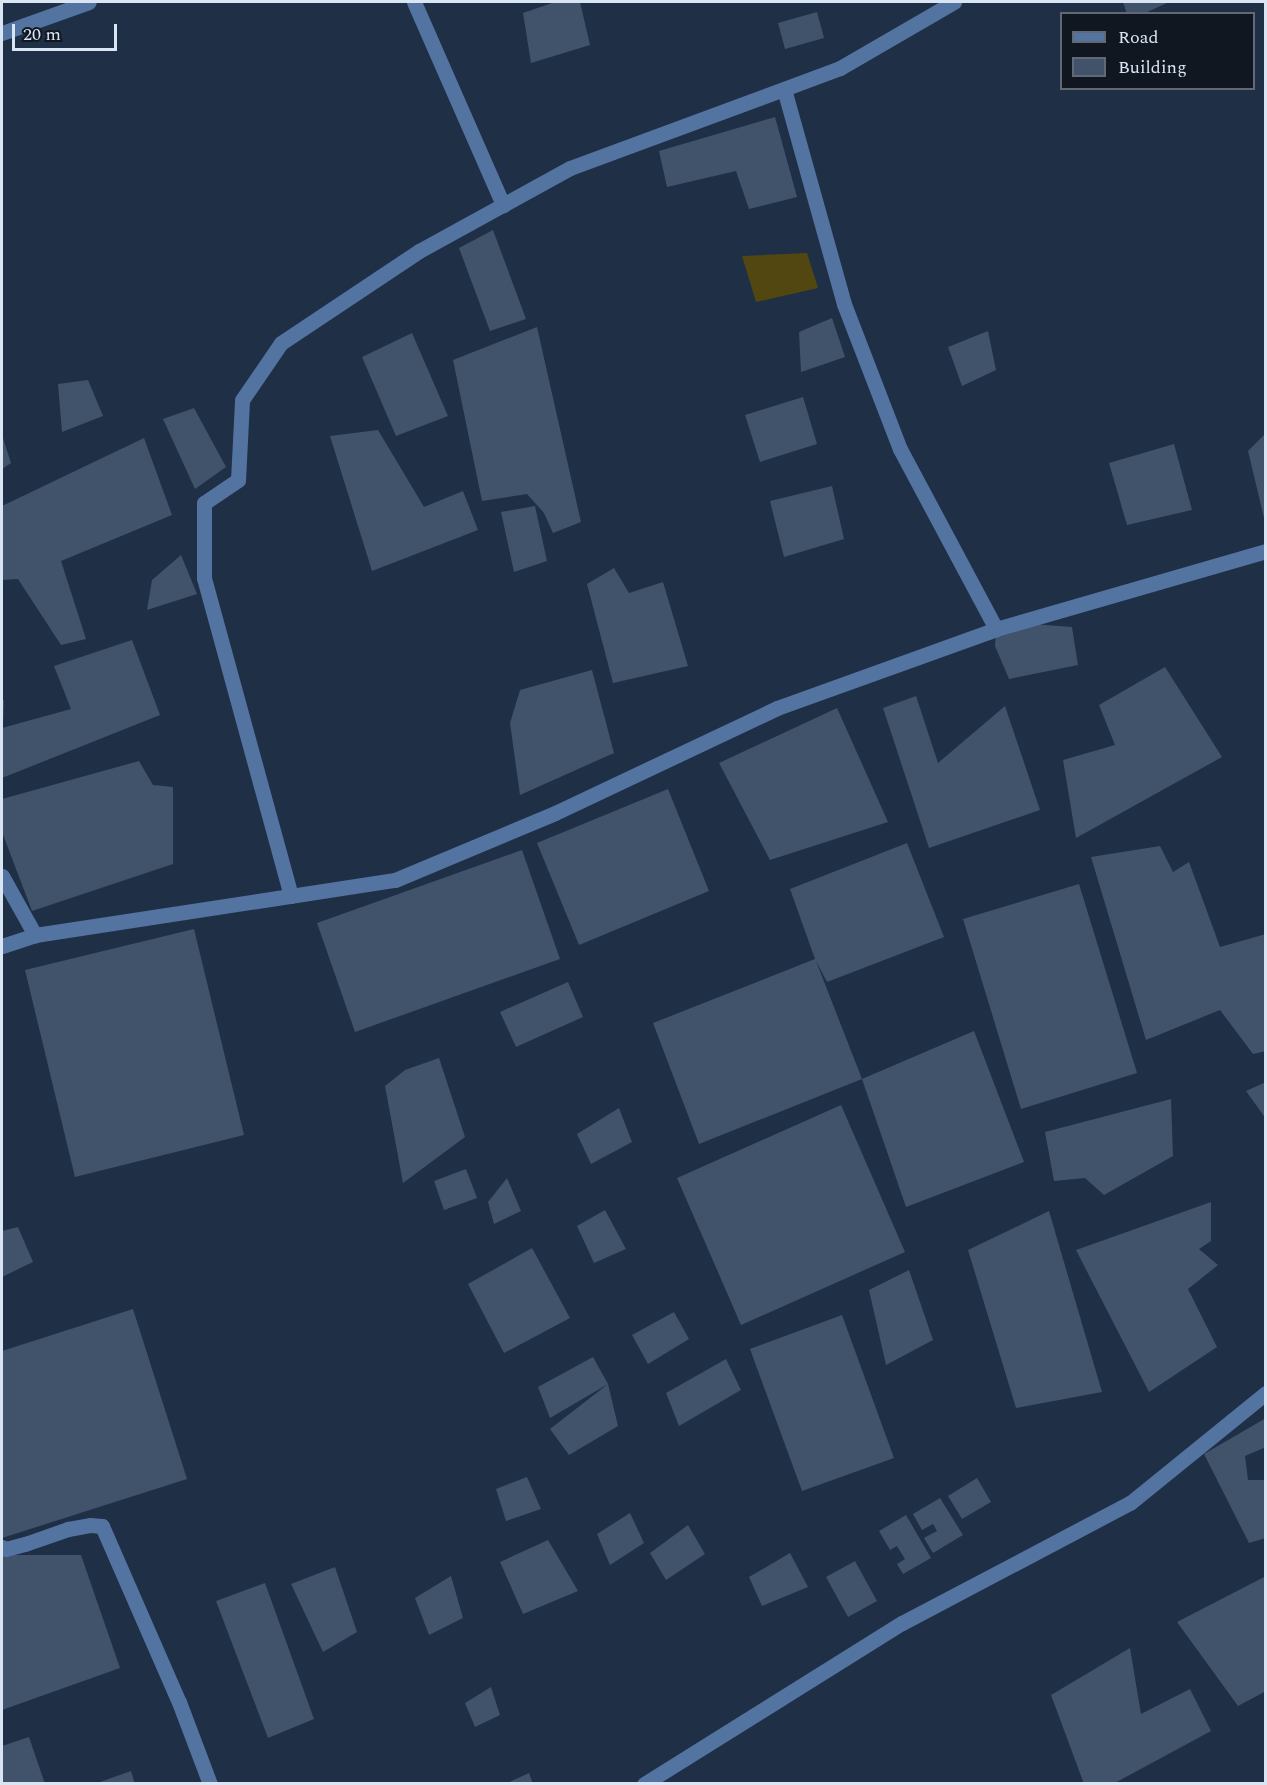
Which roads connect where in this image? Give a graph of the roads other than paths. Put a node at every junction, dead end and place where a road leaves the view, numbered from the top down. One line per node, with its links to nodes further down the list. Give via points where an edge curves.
1 (88, 2): 4 (street)
2 (414, 2): 6 (street)
3 (954, 2): 5 (street, via 840,68)
4 (2, 33)
5 (784, 89): 6 (street, via 570,168); 8 (street, via 844,304 900,449)
6 (503, 205): 10 (street, via 419,251 281,343 242,400 238,480 204,503 204,578)
7 (1266, 551): 8 (street)
8 (996, 629): 10 (street, via 777,708 555,813 395,880)
9 (2, 876): 11 (street)
10 (291, 896): 11 (street)
11 (35, 935): 12 (street)
12 (2, 946)
13 (1266, 1393): 16 (street, via 1130,1503 902,1623)
14 (2, 1547): 15 (street, via 25,1544 68,1529 102,1526)
15 (210, 1784)
16 (644, 1784)

